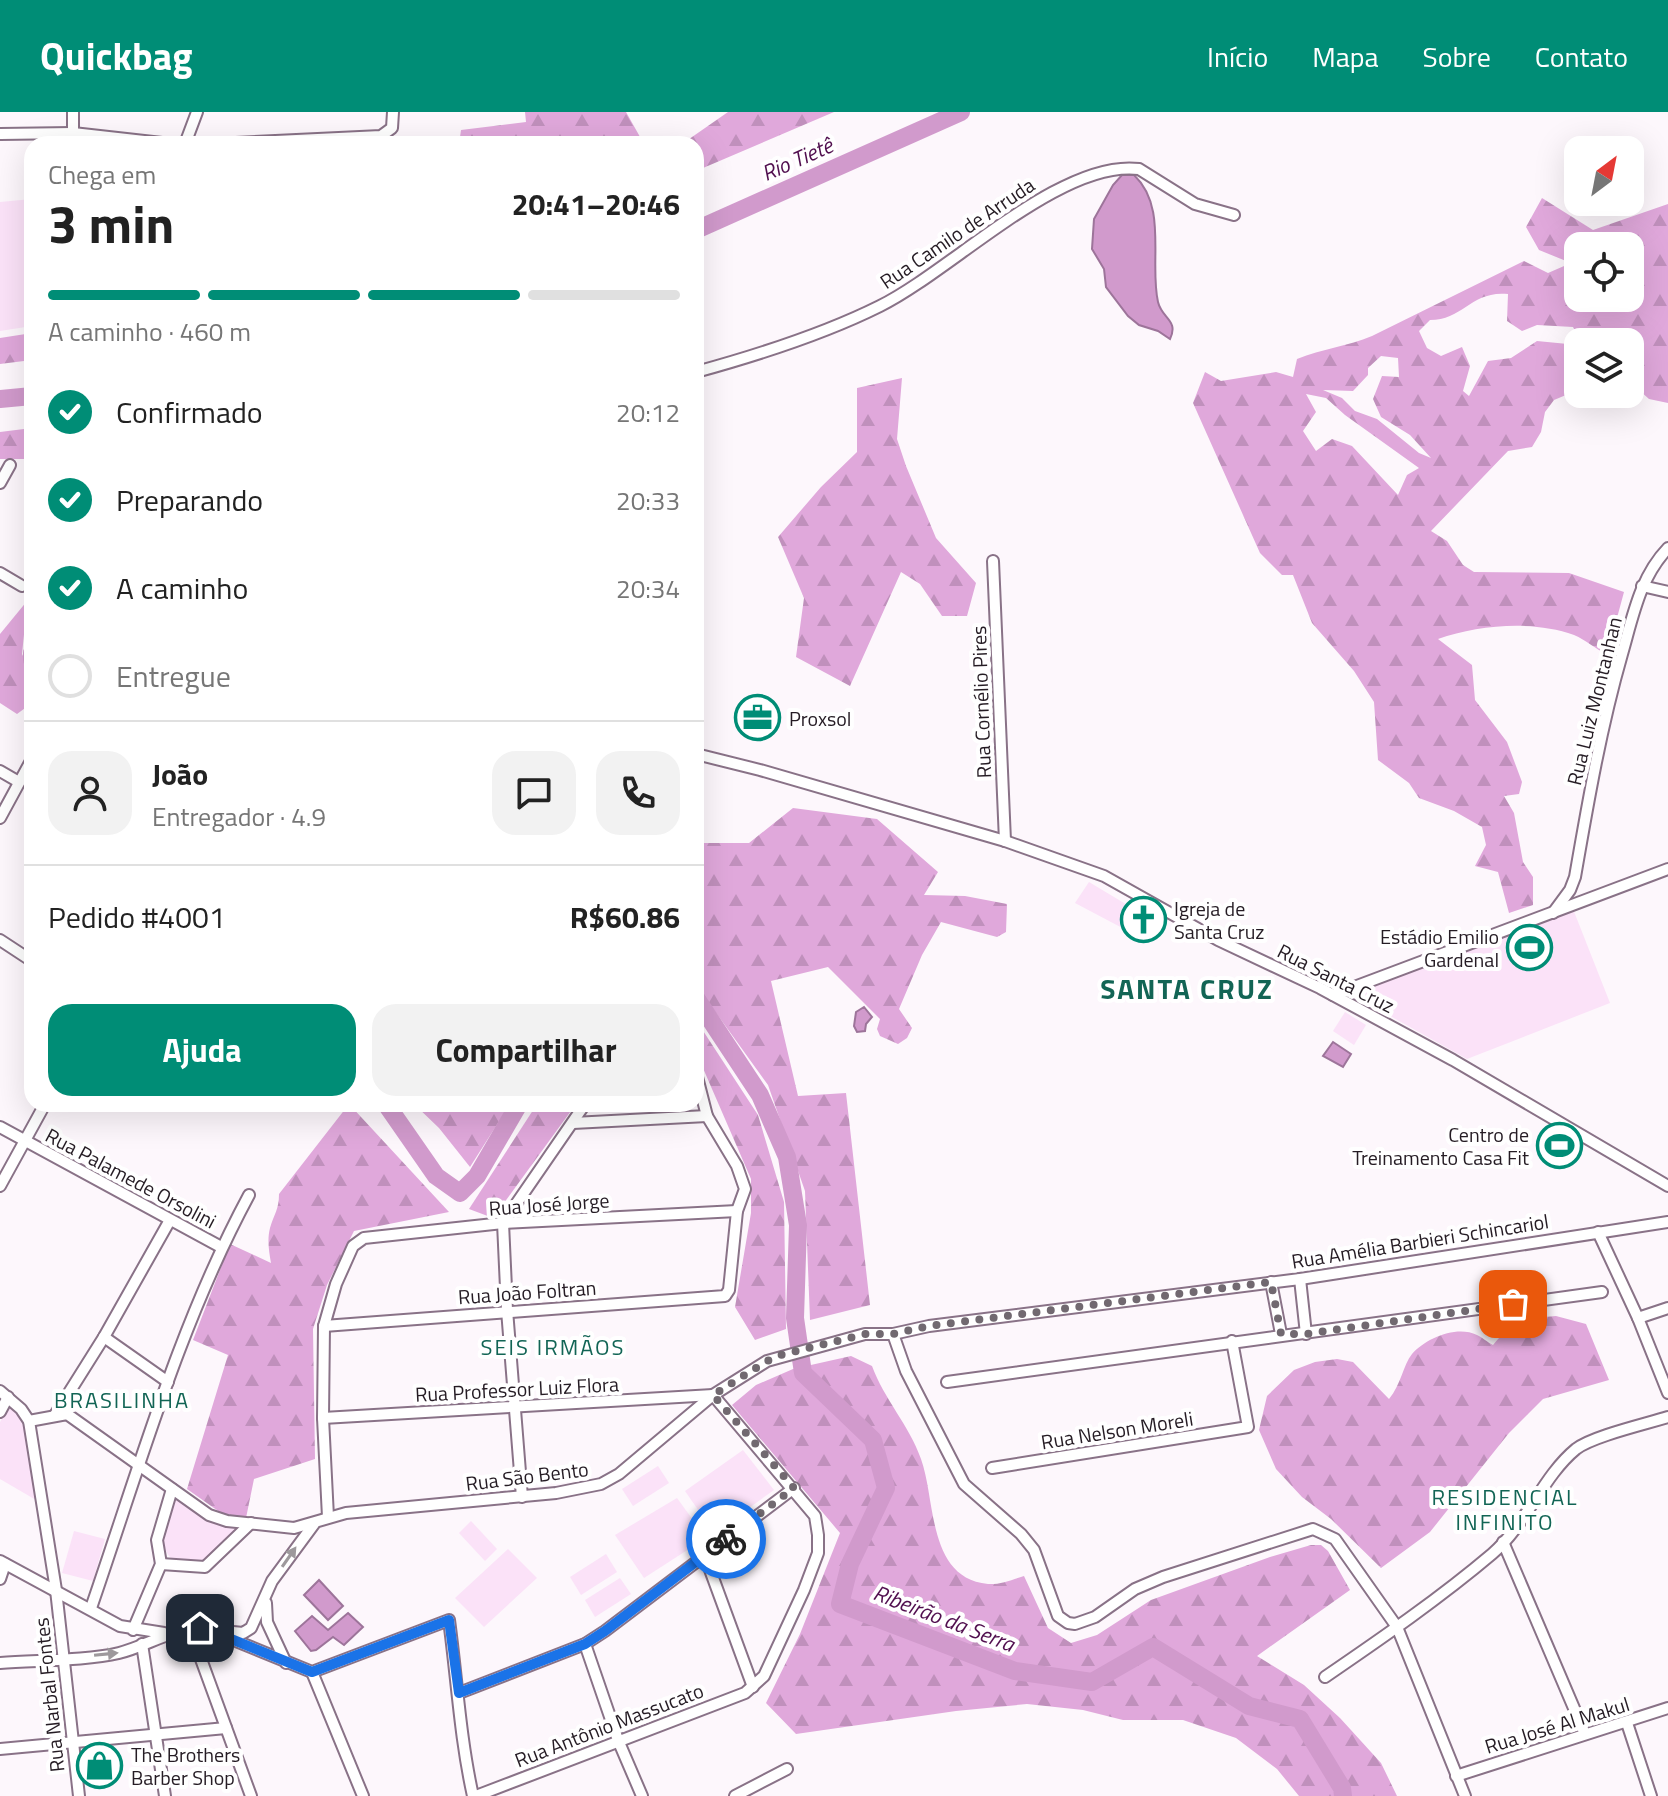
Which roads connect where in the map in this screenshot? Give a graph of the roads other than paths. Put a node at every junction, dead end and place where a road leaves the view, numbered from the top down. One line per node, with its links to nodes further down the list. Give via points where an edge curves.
1 (73, 112): 4 (street)
2 (197, 112): 7 (street)
3 (393, 112): 8 (street, via 392,128)
4 (73, 133): 5 (street); 6 (street)
5 (0, 134)
6 (100, 136)
7 (188, 136)
8 (381, 136)
9 (1234, 215): 10 (street, Rua Camilo de Arruda, via 1195,204 1139,169 1086,176 1060,187 879,307)
10 (704, 369)
11 (10, 465): 12 (street)
12 (0, 483)
13 (1668, 548): 17 (street, Rua Luiz Montanhan)
14 (993, 561): 24 (street, Rua Cornélio Pires)
15 (0, 573): 16 (street)
16 (22, 586)
17 (1642, 586): 18 (street); 26 (street, Rua Luiz Montanhan, via 1602,723 1575,877)
18 (1668, 592)
19 (704, 756): 24 (street, Rua Santa Cruz)
20 (0, 771): 22 (street)
21 (24, 773): 22 (street)
22 (19, 782): 23 (street)
23 (0, 818)
24 (1005, 841): 29 (street, Rua Santa Cruz, via 1104,876 1218,940)
25 (1668, 869): 26 (street)
26 (1553, 913): 29 (street)
27 (0, 940): 28 (street)
28 (24, 956)
29 (1333, 995): 38 (street, Rua Santa Cruz)
30 (704, 1104): 33 (street)
31 (41, 1112): 36 (street)
32 (580, 1112): 34 (street)
33 (707, 1116): 34 (street); 40 (street, via 745,1189)
34 (573, 1123): 43 (street)
35 (0, 1127): 36 (street, Rua Palamede Orsolini)
36 (25, 1141): 37 (street); 41 (street, Rua Palamede Orsolini)
37 (0, 1186)
38 (1668, 1186)
39 (249, 1195): 45 (street)
40 (737, 1211): 43 (street, Rua José Jorge); 50 (street, Rua João Foltran, via 725,1296)
41 (170, 1220): 45 (street, Rua Palamede Orsolini); 56 (street)
42 (1668, 1222): 44 (street, Rua Amélia Barbieri Schincariol)
43 (503, 1223): 50 (street); 52 (street, Rua José Jorge, via 364,1238 353,1246)
44 (1598, 1232): 46 (street, Rua Amélia Barbieri Schincariol); 51 (street)
45 (221, 1247): 58 (street)
46 (1300, 1279): 47 (street, Rua Amélia Barbieri Schincariol); 55 (street)
47 (1271, 1282): 53 (street, Rua Amélia Barbieri Schincariol); 54 (street)
48 (1602, 1292): 55 (street)
49 (1668, 1308): 51 (street)
50 (507, 1310): 52 (street, Rua João Foltran); 63 (street)
51 (1638, 1318): 60 (street)
52 (324, 1326): 67 (street)
53 (893, 1334): 62 (street, Rua Amélia Barbieri Schincariol, via 865,1334 781,1355); 85 (street, via 906,1371 964,1484 1034,1550 1058,1616 1068,1623 1095,1617 1163,1577 1313,1529 1335,1539)
54 (1281, 1334): 55 (street); 57 (street)
55 (1306, 1334)
56 (104, 1337): 58 (street); 65 (street)
57 (1232, 1341): 59 (street); 70 (street, Rua Nelson Moreli, via 1248,1427)
58 (168, 1382): 69 (street)
59 (947, 1382)
60 (1668, 1393)
61 (4, 1394): 64 (street); 68 (street)
62 (713, 1395): 63 (street, Rua Professor Luiz Flora); 71 (street); 73 (street, Rua São Bento, via 601,1484)
63 (514, 1408): 67 (street, Rua Professor Luiz Flora); 73 (street)
64 (0, 1412)
65 (55, 1415): 68 (street); 69 (street, via 74,1418)
66 (1668, 1417): 77 (street, via 1579,1447)
67 (323, 1418): 74 (street)
68 (29, 1421): 82 (street, Rua Narbal Fontes)
69 (140, 1466): 72 (street); 84 (street)
70 (992, 1468)
71 (794, 1488): 78 (street); 97 (street, via 815,1516 818,1553 764,1676)
72 (172, 1489): 75 (street, via 216,1518); 80 (street, via 157,1540)
73 (522, 1497): 74 (street, Rua São Bento)
74 (328, 1517): 76 (street, Rua São Bento)
75 (251, 1523): 76 (street, via 294,1528); 80 (street, via 205,1567)
76 (315, 1523): 83 (street, one-way to 76)
77 (1503, 1542): 85 (street); 103 (street)
78 (705, 1556): 91 (street); 97 (street)
79 (2, 1562): 81 (street); 82 (street)
80 (161, 1564): 87 (street)
81 (0, 1579)
82 (56, 1590): 84 (street); 92 (street, Rua Narbal Fontes)
83 (267, 1593): 88 (street, via 251,1628 243,1633); 94 (street, via 267,1622)
84 (91, 1608): 87 (street)
85 (1397, 1627): 96 (street); 108 (street)
86 (190, 1629): 88 (street); 89 (street); 101 (street)
87 (133, 1630): 89 (street)
88 (209, 1630): 94 (street)
89 (168, 1633): 90 (street)
90 (142, 1644): 92 (street, one-way to 90, via 119,1653); 102 (street)
91 (585, 1644): 98 (street); 104 (street)
92 (65, 1658): 93 (street); 105 (street, Rua Narbal Fontes)
93 (0, 1663)
94 (286, 1664): 95 (street)
95 (312, 1672): 98 (street, via 449,1620); 112 (street)
96 (1325, 1677)
97 (753, 1687): 104 (street, Rua Antônio Massucato)
98 (459, 1693): 113 (street, via 462,1747)
99 (1668, 1708): 100 (street, Rua José Al Makul)
100 (1627, 1723): 103 (street, Rua José Al Makul); 117 (street)
101 (226, 1728): 102 (street); 111 (street)
102 (156, 1733): 105 (street); 110 (street)
103 (1585, 1734): 108 (street, Rua José Al Makul)
104 (618, 1740): 113 (street, Rua Antônio Massucato); 114 (street)
105 (71, 1743): 106 (street); 109 (street, Rua Narbal Fontes)
106 (0, 1749)
107 (787, 1769): 115 (street)
108 (1456, 1776): 116 (street)
109 (79, 1796)
110 (165, 1796)
111 (251, 1796)
112 (363, 1796)
113 (474, 1796)
114 (642, 1796)
115 (735, 1796)
116 (1465, 1796)
117 (1651, 1796)

